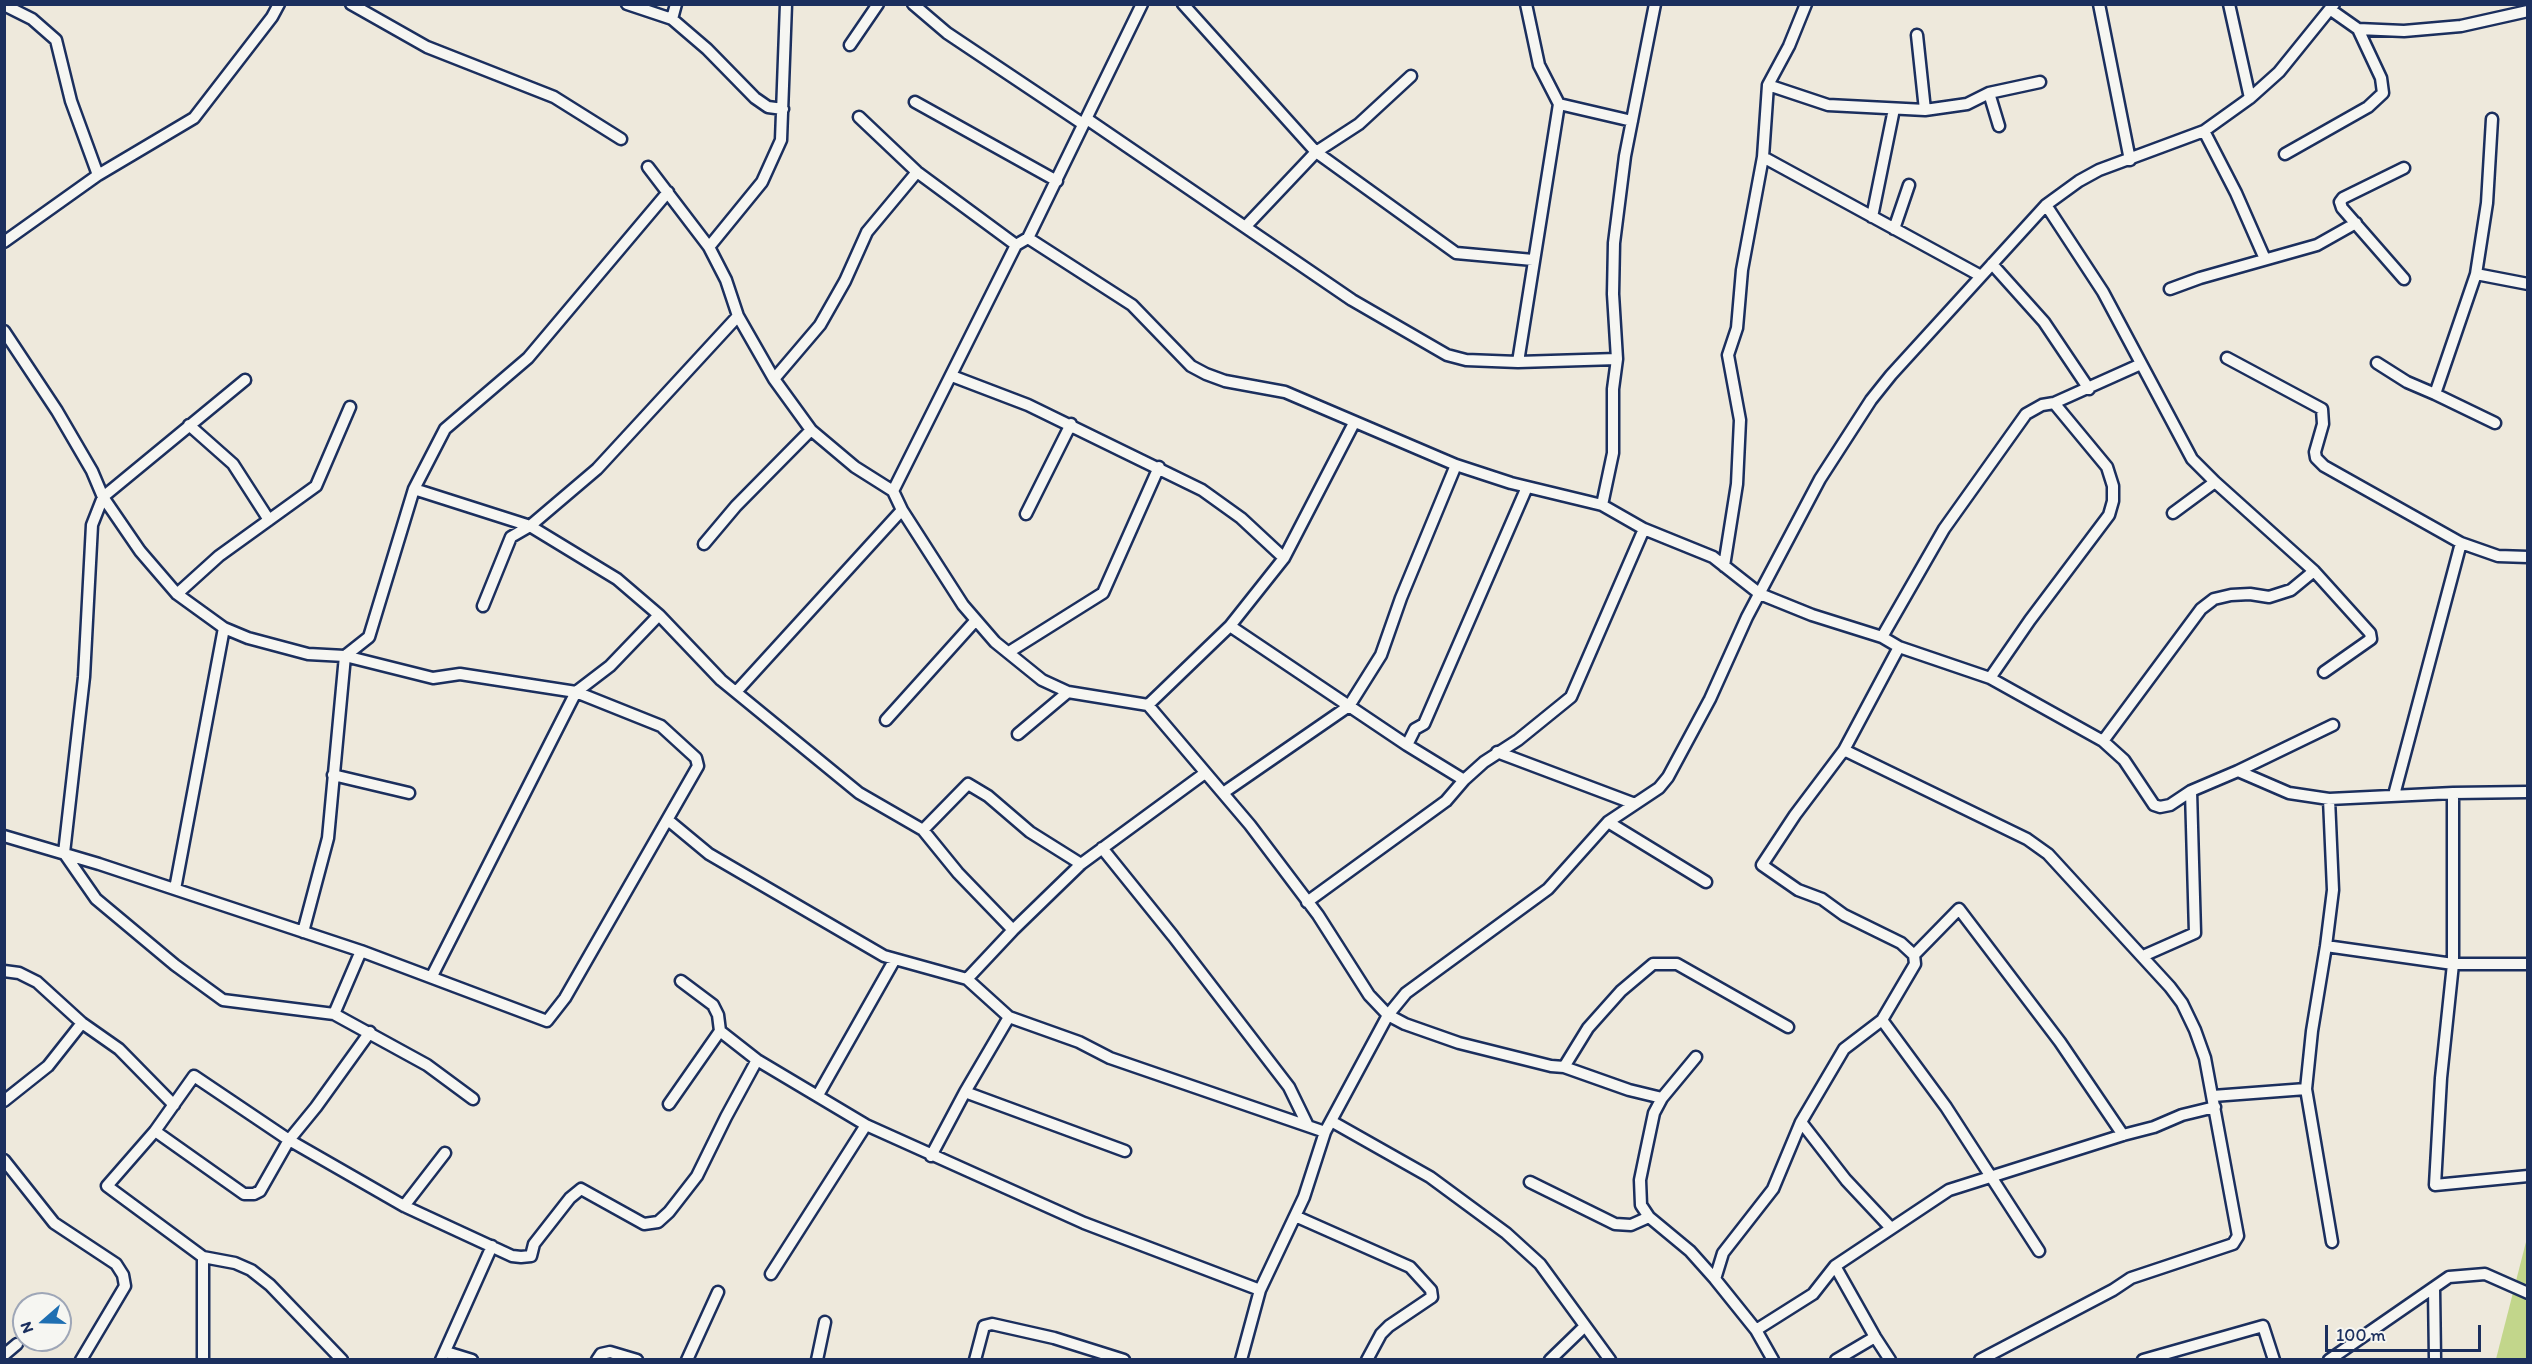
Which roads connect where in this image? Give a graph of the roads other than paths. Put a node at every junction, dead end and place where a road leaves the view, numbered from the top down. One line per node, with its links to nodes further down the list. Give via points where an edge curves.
1 (279, 4): 46 (street, via 194,118)
2 (351, 4): 38 (street, via 427,47 554,97)
3 (627, 4): 18 (street)
4 (676, 4): 18 (street)
5 (786, 4): 29 (street)
6 (878, 4): 21 (street)
7 (914, 4): 34 (street, via 947,33)
8 (1143, 4): 34 (street)
9 (1183, 4): 39 (street)
10 (1526, 4): 28 (street, via 1539,65)
11 (1655, 4): 35 (street)
12 (1806, 4): 24 (street)
13 (2099, 4): 42 (street)
14 (2229, 4): 26 (street)
15 (4, 5): 46 (street, via 32,19 56,40 71,101)
16 (2333, 7): 19 (street); 26 (street, via 2279,72)
17 (2528, 11): 19 (street, via 2427,30)
18 (672, 19): 29 (street, via 755,98 768,107)
19 (2358, 29): 40 (street, via 2381,78 2383,93 2368,107)
20 (1917, 35): 31 (street)
21 (850, 45)
22 (1411, 76): 39 (street, via 1359,124)
23 (2040, 82): 25 (street)
24 (1768, 85): 30 (street, via 1828,105); 41 (street)
25 (1989, 93): 31 (street, via 1967,104); 36 (street)
26 (2250, 98): 37 (street)
27 (915, 102): 47 (street)
28 (1559, 104): 35 (street); 60 (street)
29 (783, 109): 58 (street, via 781,140 762,183)
30 (1894, 109): 31 (street); 51 (street)
31 (1925, 110)
32 (859, 117): 45 (street)
33 (2492, 119): 62 (street, via 2487,203)
34 (1085, 121): 47 (street); 53 (street)
35 (1632, 121): 70 (street, via 1614,243)
36 (1999, 126)
37 (2204, 131): 42 (street); 59 (street)
38 (621, 139)
39 (1316, 152): 53 (street); 60 (street, via 1456,253)
40 (2285, 154)
41 (1763, 157): 51 (street); 104 (street, via 1742,270 1737,328 1728,355 1740,420 1737,484)
42 (2130, 160): 50 (street, via 2099,170)
43 (648, 167): 49 (street)
44 (2404, 168): 52 (street, via 2343,198 2342,208)
45 (918, 172): 57 (street); 75 (street, via 867,232 820,325)
46 (98, 174): 56 (street)
47 (1057, 181): 55 (street)
48 (1909, 185): 54 (street)
49 (668, 192): 58 (street); 90 (street, via 528,358 445,429)
50 (2046, 205): 61 (street); 73 (street, via 2103,292)
51 (1872, 217): 54 (street)
52 (2356, 223): 59 (street, via 2317,244); 64 (street)
53 (1246, 226): 71 (street, via 1352,300 1433,348 1466,360)
54 (1894, 229): 63 (street)
55 (1028, 238): 57 (street); 81 (street, via 1132,305 1191,366 1225,381 1285,392)
56 (4, 242)
57 (1016, 244): 74 (street)
58 (709, 247): 67 (street)
59 (2265, 259): 66 (street)
60 (1533, 260): 71 (street)
61 (1992, 264): 63 (street); 77 (street, via 2044,322)
62 (2476, 274): 65 (street); 78 (street)
63 (1981, 276): 107 (street, via 1871,400 1820,479)
64 (2404, 279)
65 (2528, 284)
66 (2170, 289)
67 (738, 316): 75 (street); 98 (street, via 597,469)
68 (4, 331): 92 (street, via 57,411)
69 (2226, 358): 100 (street, via 2322,410 2323,424 2315,453 2319,463)
70 (1617, 359): 71 (street); 93 (street, via 1613,453)
71 (1518, 362)
72 (2377, 363): 78 (street)
73 (2141, 364): 77 (street); 88 (street, via 2186,449)
74 (952, 376): 83 (street); 91 (street)
75 (774, 379): 85 (street)
76 (245, 380): 84 (street)
77 (2089, 388): 79 (street)
78 (2435, 394): 82 (street)
79 (2054, 403): 113 (street, via 2026,414 1944,529); 118 (street, via 2107,466 2114,501 2109,515)
80 (350, 407): 97 (street, via 316,486)
81 (1354, 423): 86 (street); 103 (street)
82 (2496, 423)
83 (1071, 424): 87 (street); 96 (street)
84 (189, 425): 92 (street); 97 (street, via 233,464)
85 (811, 430): 91 (street, via 855,467); 101 (street)
86 (1456, 465): 89 (street); 123 (street, via 1381,655)
87 (1159, 467): 103 (street, via 1221,502); 115 (street, via 1103,593)
88 (2215, 482): 95 (street); 105 (street)
89 (1527, 487): 93 (street); 128 (street, via 1424,724 1415,729)
90 (414, 489): 98 (street); 116 (street, via 369,637)
91 (893, 491): 94 (street)
92 (103, 497): 106 (street, via 140,551); 148 (street, via 92,525 84,677)
93 (1602, 505): 99 (street)
94 (902, 510): 110 (street); 120 (street)
95 (2173, 513)
96 (1026, 514)
97 (269, 520): 106 (street, via 219,556)
98 (530, 526): 108 (street, via 511,537); 109 (street, via 617,579)
99 (1644, 529): 104 (street, via 1713,557); 130 (street, via 1571,698)
100 (2461, 543): 102 (street, via 2498,556); 140 (street)
101 (704, 544)
102 (2528, 557)
103 (1284, 558): 111 (street)
104 (1724, 566): 107 (street)
105 (2314, 571): 117 (street, via 2367,629 2371,639); 127 (street, via 2291,590 2270,597 2232,595 2214,599 2201,609)
106 (177, 594): 112 (street)
107 (1760, 594): 113 (street); 142 (street, via 1668,777)
108 (483, 606)
109 (659, 615): 119 (street, via 610,666); 120 (street)
110 (976, 620): 115 (street); 124 (street)
111 (1230, 626): 122 (street); 123 (street)
112 (224, 628): 116 (street, via 308,654); 151 (street)
113 (1882, 637): 114 (street)
114 (1899, 647): 118 (street); 129 (street)
115 (1009, 652): 121 (street, via 1042,680)
116 (345, 656): 119 (street, via 433,678 460,674); 133 (street)
117 (2324, 672)
118 (1990, 678): 127 (street)
119 (576, 692): 143 (street, via 662,726 696,758 696,772); 163 (street)
120 (736, 692): 145 (street, via 859,793)
121 (1068, 692): 122 (street); 126 (street)
122 (1148, 705): 132 (street)
123 (1349, 706): 128 (street); 138 (street)
124 (886, 720)
125 (2333, 725): 131 (street)
126 (1018, 734)
127 (2103, 741): 135 (street, via 2124,760 2154,806 2170,805)
128 (1407, 745): 134 (street)
129 (1844, 750): 157 (street, via 1762,865 1798,890 1901,943); 158 (street, via 2027,839 2048,854)
130 (1497, 752): 134 (street); 142 (street)
131 (2238, 771): 135 (street); 141 (street, via 2289,793)
132 (1205, 773): 138 (street); 147 (street)
133 (333, 775): 137 (street); 154 (street, via 328,838)
134 (1464, 780): 152 (street, via 1446,801)
135 (2191, 791): 158 (street, via 2195,933)
136 (2528, 792): 139 (street)
137 (409, 793)
138 (1223, 793): 152 (street)
139 (2453, 793): 140 (street); 160 (street)
140 (2394, 795): 141 (street)
141 (2329, 799): 155 (street, via 2332,890)
142 (1635, 804): 144 (street)
143 (668, 820): 159 (street, via 709,854); 163 (street, via 565,998 547,1021 444,984)
144 (1608, 822): 150 (street); 167 (street, via 1548,889 1406,993)
145 (923, 830): 149 (street, via 968,784 1030,832); 153 (street)
146 (4, 836): 148 (street)
147 (1102, 848): 149 (street); 189 (street, via 1288,1087)
148 (64, 853): 151 (street); 166 (street, via 96,899 223,1000)
149 (1081, 864): 153 (street)
150 (1706, 882)
151 (175, 889): 154 (street)
152 (1307, 902): 167 (street, via 1369,995)
153 (1013, 930): 164 (street)
154 (303, 932): 156 (street)
155 (2326, 946): 160 (street); 177 (street)
156 (361, 951): 163 (street); 166 (street)
157 (1914, 955): 169 (street, via 1916,964); 192 (street, via 1959,909 2060,1042)
158 (2143, 956): 183 (street, via 2182,1003 2205,1058)
159 (895, 959): 164 (street); 179 (street)
160 (2453, 964): 161 (street); 199 (street, via 2435,1185)
161 (2528, 964)
162 (4, 970): 170 (street, via 37,982)
163 (432, 976)
164 (967, 979): 168 (street)
165 (681, 981): 172 (street, via 713,1005)
166 (334, 1014): 173 (street)
167 (1388, 1014): 176 (street, via 1459,1043); 186 (street)
168 (1009, 1017): 178 (street); 189 (street, via 1079,1042 1110,1058)
169 (1882, 1020): 187 (street, via 1844,1049); 198 (street)
170 (82, 1023): 182 (street, via 48,1066); 185 (street, via 119,1049)
171 (1788, 1027): 176 (street, via 1677,964 1653,964 1621,991 1588,1028)
172 (720, 1031): 175 (street); 184 (street)
173 (370, 1032): 181 (street, via 427,1065); 193 (street)
174 (1696, 1057): 180 (street)
175 (757, 1060): 179 (street); 206 (street, via 697,1176 658,1222 644,1224 581,1189 534,1244 531,1256 512,1256)
176 (1564, 1067): 180 (street)
177 (2306, 1089): 183 (street); 205 (street)
178 (964, 1092): 194 (street); 196 (street)
179 (818, 1095): 188 (street)
180 (1662, 1098): 203 (street, via 1654,1113 1640,1180 1641,1205)
181 (473, 1099)
182 (4, 1101)
183 (2214, 1102): 192 (street); 238 (street, via 2238,1236 2233,1244 2131,1278)
184 (669, 1104)
185 (174, 1105): 190 (street); 193 (street, via 194,1076)
186 (1331, 1121): 191 (street); 217 (street, via 1430,1177 1506,1233 1540,1264)
187 (1801, 1122): 204 (street, via 1846,1180); 211 (street, via 1773,1189 1723,1253)
188 (866, 1125): 196 (street); 210 (street)
189 (1308, 1126): 191 (street)
190 (155, 1131): 193 (street, via 250,1195 260,1191); 208 (street, via 107,1186)
191 (1325, 1132): 202 (street)
192 (2123, 1134): 198 (street)
193 (289, 1140): 201 (street)
194 (1125, 1151)
195 (445, 1153): 201 (street)
196 (932, 1156): 213 (street, via 1084,1223)
197 (4, 1160): 221 (street, via 54,1223 116,1264 123,1275 125,1286)
198 (1991, 1176): 204 (street, via 1949,1190); 207 (street)
199 (2528, 1176)
200 (1530, 1182): 203 (street, via 1615,1224 1631,1225)
201 (404, 1206): 206 (street)
202 (1295, 1216): 213 (street); 232 (street, via 1410,1267 1431,1290 1432,1297 1381,1334)
203 (1649, 1217): 211 (street, via 1690,1251)
204 (1890, 1227): 209 (street)
205 (2332, 1242)
206 (492, 1246): 220 (street)
207 (2039, 1251)
208 (203, 1257): 222 (street); 223 (street, via 251,1270)
209 (1835, 1266): 218 (street, via 1813,1294); 219 (street)
210 (771, 1274)
211 (1715, 1279): 218 (street)
212 (2434, 1288): 215 (street, via 2449,1277 2485,1274); 241 (street); 242 (street)
213 (1260, 1290): 231 (street)
214 (718, 1292): 227 (street)
215 (2528, 1293)
216 (825, 1322): 228 (street)
217 (1586, 1326): 233 (street); 234 (street)
218 (1756, 1330): 235 (street)
219 (1875, 1337): 236 (street); 237 (street)
220 (444, 1356): 224 (street)
221 (81, 1359)
222 (203, 1359)
223 (342, 1359)
224 (472, 1359)
225 (597, 1359): 226 (street, via 610,1352)
226 (637, 1359)
227 (687, 1359)
228 (817, 1359)
229 (975, 1359): 230 (street, via 984,1326 992,1324)
230 (1124, 1359)
231 (1241, 1359)
232 (1367, 1359)
233 (1550, 1359)
234 (1610, 1359)
235 (1773, 1359)
236 (1836, 1359)
237 (1890, 1359)
238 (1980, 1359)
239 (2143, 1359): 240 (street, via 2263,1326)
240 (2274, 1359)
241 (2329, 1359)
242 (2435, 1359)

